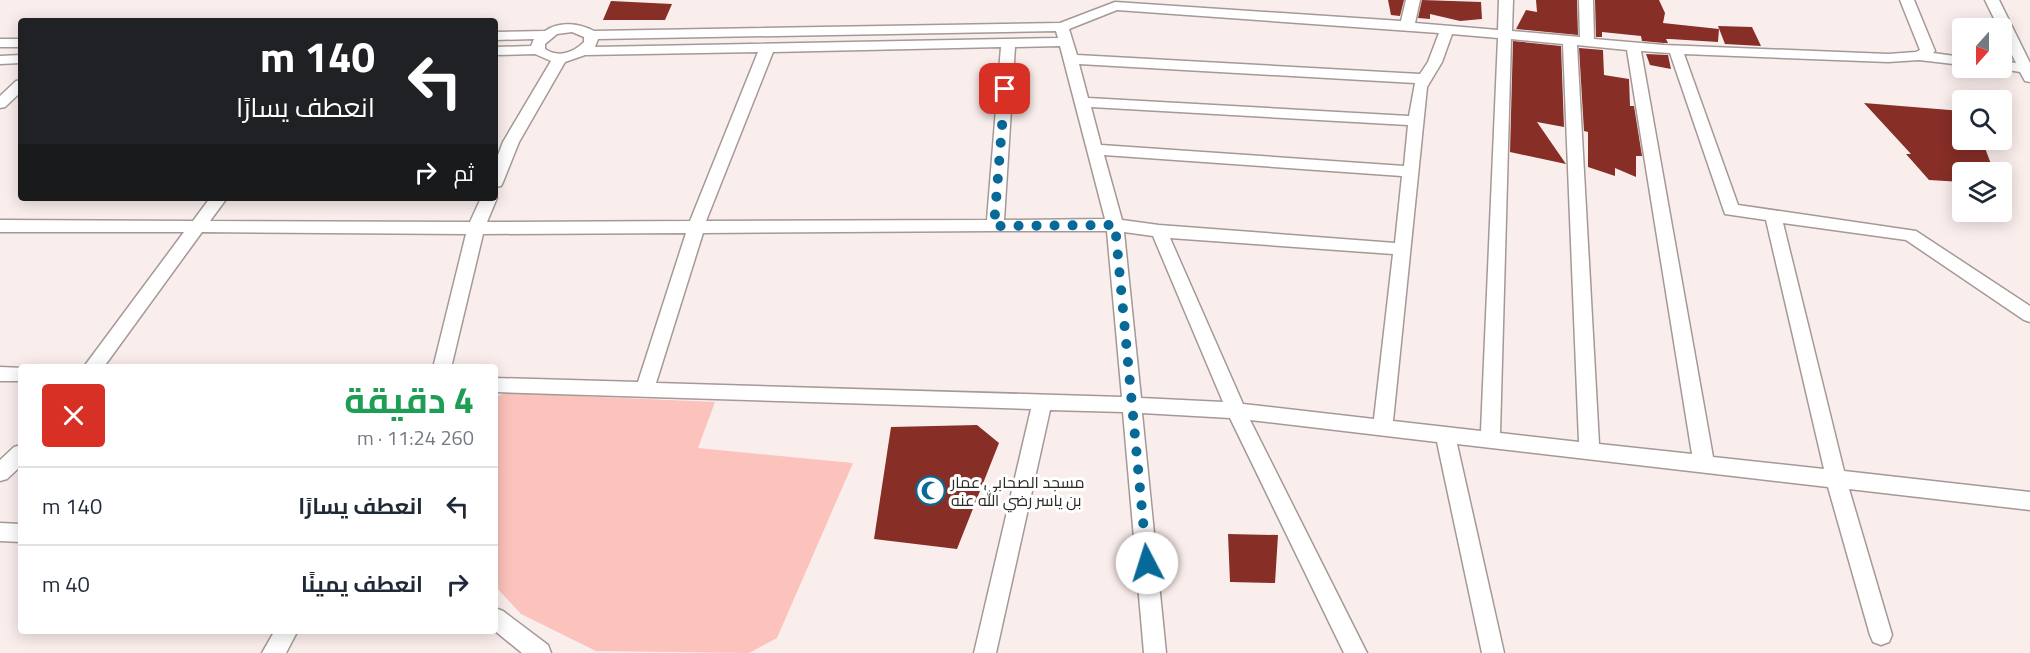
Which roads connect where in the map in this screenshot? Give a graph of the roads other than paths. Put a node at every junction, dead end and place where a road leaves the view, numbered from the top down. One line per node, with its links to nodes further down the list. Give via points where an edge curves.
1 (1413, 0): 6 (street)
2 (1506, 0): 8 (street)
3 (1586, 0): 12 (street)
4 (1907, 0): 23 (street, via 1928,51)
5 (1992, 0): 29 (street)
6 (1407, 26): 7 (street); 14 (street, via 1115,6)
7 (1447, 29): 8 (street); 30 (street)
8 (1503, 34): 12 (street); 61 (street)
9 (546, 35): 10 (street, via 580,28); 11 (street); 20 (street, via 538,43)
10 (591, 35): 14 (street); 22 (street, via 591,43)
11 (498, 36)
12 (1579, 41): 17 (street); 62 (street)
13 (18, 43): 15 (street)
14 (1066, 43): 16 (street); 30 (street); 32 (street)
15 (0, 44)
16 (1008, 44): 18 (street); 43 (street)
17 (1633, 46): 19 (street); 64 (street)
18 (767, 48): 22 (street); 45 (street)
19 (1675, 49): 23 (street); 40 (street, via 1731,210)
20 (538, 50): 21 (street); 24 (street, via 546,56)
21 (498, 51)
22 (583, 51): 24 (street)
23 (1919, 56): 27 (street)
24 (560, 57): 37 (street, via 511,142)
25 (18, 59): 26 (street)
26 (0, 60)
27 (1952, 60)
28 (2012, 68): 29 (street)
29 (2028, 72)
30 (1425, 79): 34 (street, via 1420,87)
31 (18, 87): 33 (street)
32 (1083, 102): 34 (street); 35 (street)
33 (0, 104)
34 (1417, 121): 36 (street)
35 (1095, 149): 36 (street); 41 (street)
36 (1411, 172): 48 (street)
37 (498, 174)
38 (217, 201): 44 (street)
39 (488, 201): 46 (street)
40 (1773, 216): 49 (street, via 1910,235); 66 (street)
41 (1115, 225): 43 (street); 47 (street); 57 (street)
42 (0, 226): 44 (street)
43 (994, 226): 45 (street)
44 (198, 227): 46 (street); 50 (street)
45 (696, 227): 46 (street); 55 (street)
46 (476, 228): 51 (street)
47 (1159, 231): 48 (street); 58 (street)
48 (1403, 249): 59 (street)
49 (2030, 315)
50 (95, 364)
51 (443, 364)
52 (18, 374): 53 (street)
53 (0, 375)
54 (498, 385): 55 (street)
55 (645, 389): 56 (street)
56 (1042, 400): 57 (street); 75 (street)
57 (1133, 406): 58 (street); 76 (street)
58 (1236, 411): 59 (street); 77 (street)
59 (1383, 427): 60 (street)
60 (1444, 434): 61 (street); 78 (street)
61 (1490, 439): 62 (street)
62 (1588, 449): 64 (street)
63 (18, 456): 65 (street)
64 (1704, 464): 66 (street)
65 (0, 473)
66 (1836, 479): 67 (street); 72 (street)
67 (2030, 501)
68 (0, 532): 69 (street)
69 (18, 533)
70 (498, 620): 74 (street)
71 (285, 634): 73 (street)
72 (1881, 635)
73 (273, 653)
74 (540, 653)
75 (985, 653)
76 (1155, 653)
77 (1356, 653)
78 (1493, 653)

